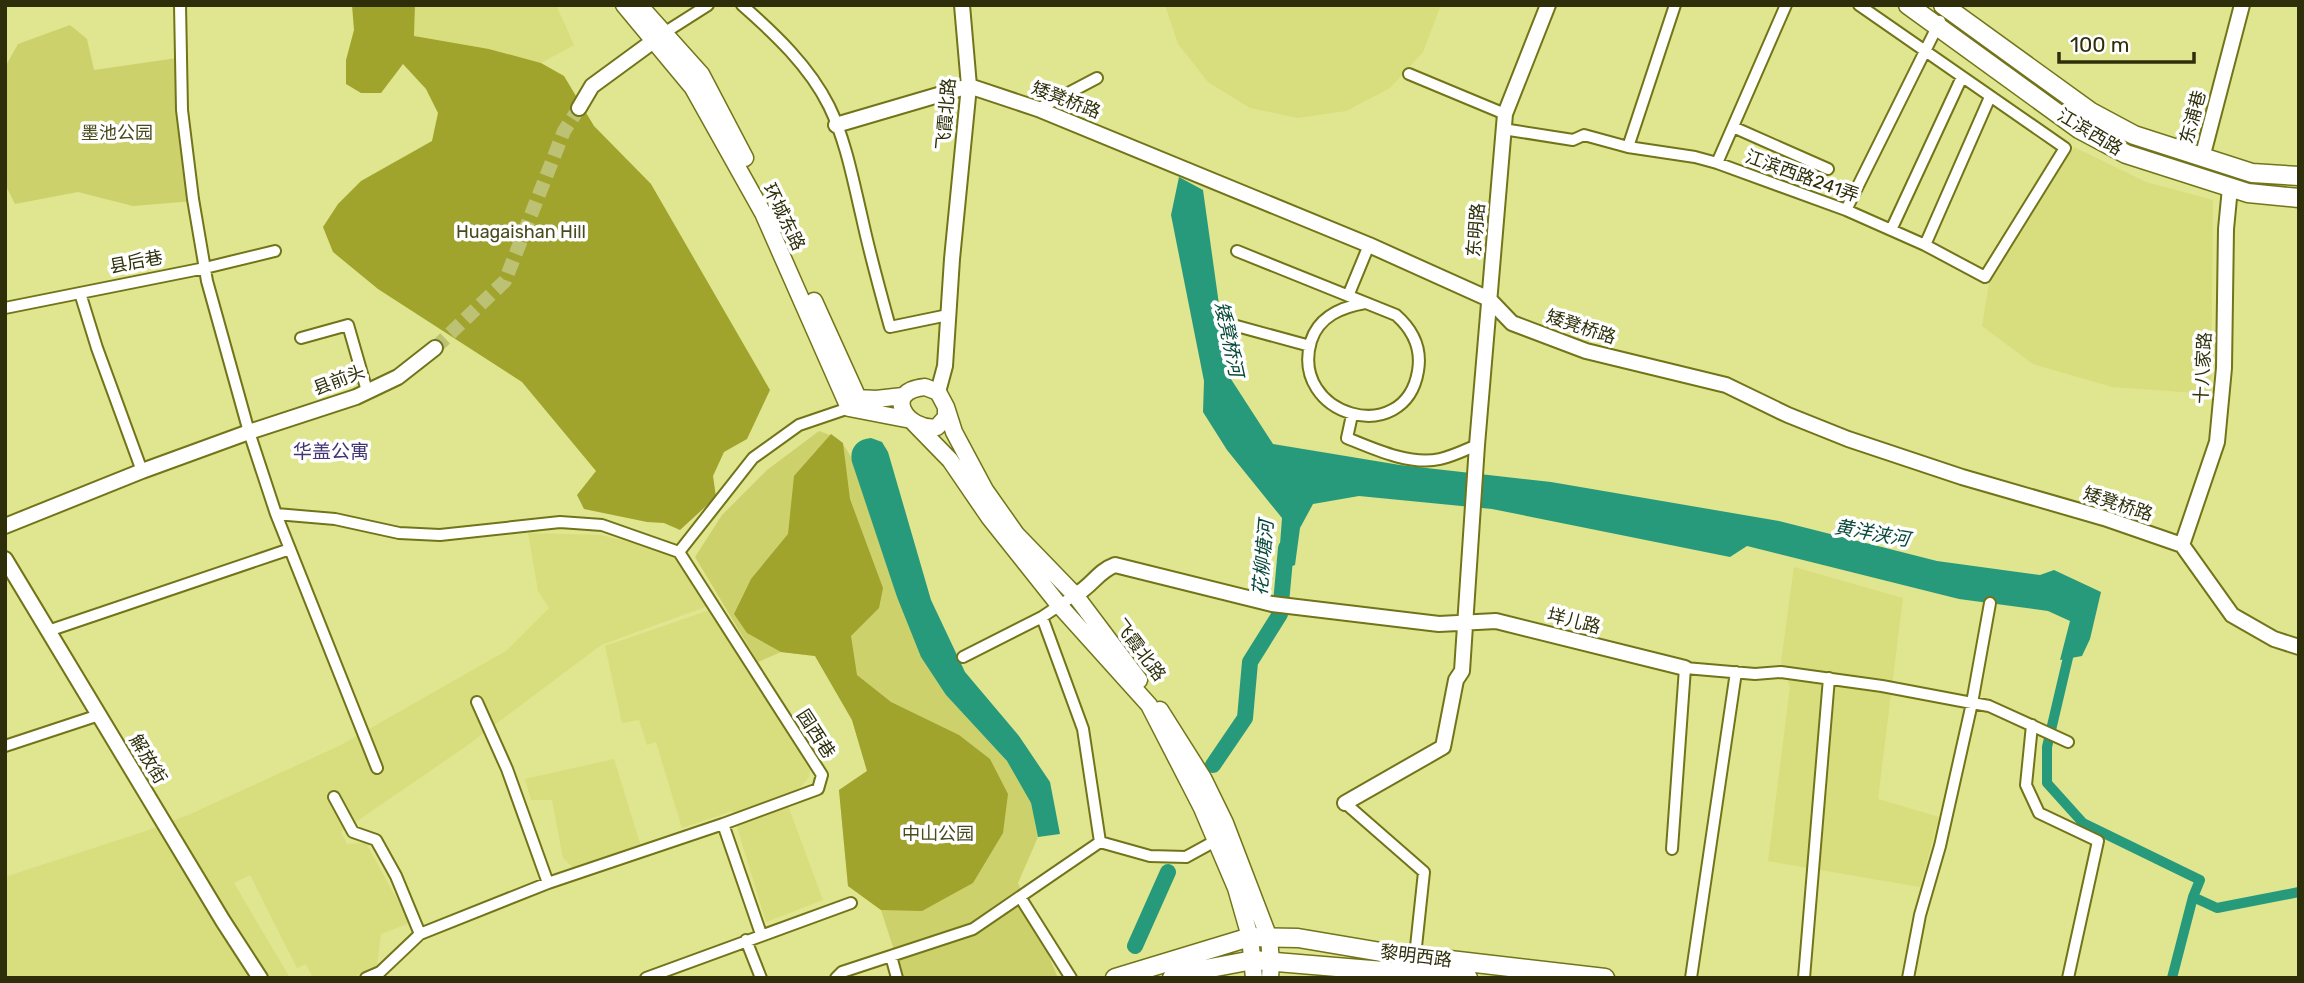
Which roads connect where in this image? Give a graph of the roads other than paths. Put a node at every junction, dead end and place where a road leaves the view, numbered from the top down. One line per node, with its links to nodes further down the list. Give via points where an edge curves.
1 (180, 5): 41 (street, via 182,110)
2 (624, 5): 15 (main road, 环城东路)
3 (639, 5): 15 (main road, 环城东路)
4 (708, 5): 15 (street)
5 (742, 5): 25 (street, via 809,74)
6 (962, 5): 20 (street, 飞霞北路)
7 (1548, 5): 24 (street, 东明路)
8 (1675, 5): 28 (street)
9 (1786, 5): 26 (street)
10 (1858, 5): 16 (street)
11 (1908, 5): 14 (main road, 江滨西路)
12 (2242, 5): 29 (street, 东浦巷)
13 (1947, 7): 14 (street); 29 (main road, 江滨西路, via 2091,112 2134,135)
14 (1936, 27): 16 (street); 33 (main road, 江滨西路, via 2079,130 2126,154)
15 (659, 37): 22 (street, via 592,86); 55 (main road, 环城东路, via 701,74 771,210)
16 (1924, 51): 19 (street); 35 (street)
17 (1409, 74): 24 (street)
18 (1097, 78): 23 (street)
19 (1962, 78): 21 (street); 36 (street)
20 (969, 86): 23 (street, 矮凳桥路); 25 (street); 47 (street, 飞霞北路)
21 (1990, 97): 38 (street); 38 (street, 江滨西路241弄, via 2065,148 1985,277)
22 (579, 108)
23 (1038, 109): 37 (street, 矮凳桥路)
24 (1505, 114): 27 (street, 东明路)
25 (836, 125): 47 (street, via 890,327)
26 (1733, 127): 30 (street); 31 (street)
27 (1503, 130): 28 (street, 江滨西路241弄, via 1573,140 1584,135); 44 (street, 东明路)
28 (1628, 147): 30 (street, 江滨西路241弄)
29 (2202, 158): 32 (main road, 江滨西路, via 2252,173)
30 (1717, 163): 35 (street, 江滨西路241弄)
31 (1828, 169)
32 (2299, 176)
33 (2230, 188): 34 (main road, 江滨西路); 64 (street, 十八家路, via 2217,442)
34 (2299, 198)
35 (1846, 209): 36 (street, 江滨西路241弄)
36 (1891, 230): 38 (street, 江滨西路241弄)
37 (1369, 245): 43 (street); 44 (street, 矮凳桥路)
38 (1925, 245)
39 (275, 251): 41 (street, 县后巷)
40 (1237, 251): 43 (street)
41 (205, 268): 42 (street, 县后巷); 59 (street)
42 (80, 293): 46 (street, 县后巷); 61 (street)
43 (1348, 296): 45 (street)
44 (1489, 299): 60 (street, 东明路); 64 (street, 矮凳桥路, via 1512,323 1586,352 1726,385 1849,439)
45 (1365, 303): 50 (street, via 1329,315 1314,332); 57 (street, via 1396,315 1409,327 1420,359 1407,400 1391,411)
46 (5, 308)
47 (948, 314): 53 (street, 飞霞北路)
48 (1233, 325): 50 (street)
49 (301, 338): 52 (street, via 348,325)
50 (1310, 346): 57 (street, via 1309,366 1317,388 1328,402)
51 (435, 348): 52 (street, 县前头, via 398,377)
52 (367, 391): 59 (street, 县前头)
53 (938, 392): 54 (main road, via 917,388); 56 (main road, 飞霞北路)
54 (903, 396): 55 (main road); 58 (main road, 飞霞北路, via 902,409)
55 (854, 403): 58 (main road); 66 (street, via 799,425 753,458)
56 (946, 407): 58 (main road, via 946,417 937,427); 68 (main road, 飞霞北路, via 985,490 1016,534)
57 (1352, 415): 60 (street, via 1348,438 1384,453 1439,460)
58 (911, 420): 70 (main road, 飞霞北路, via 950,460)
59 (249, 432): 61 (street); 62 (street)
60 (1477, 445): 72 (street, 东明路)
61 (142, 471): 63 (street)
62 (276, 514): 65 (street); 66 (street, via 440,535 560,522 602,525)
63 (5, 526)
64 (2182, 545): 74 (street, via 2232,615 2274,639)
65 (290, 549): 73 (street); 85 (street)
66 (679, 552): 88 (street, 园西巷, via 822,775 818,789)
67 (5, 559): 73 (street, 解放街)
68 (1075, 595): 70 (street); 72 (street, 垟儿路, via 1115,565 1272,604 1439,624); 98 (main road, 飞霞北路, via 1152,698 1203,778)
69 (1990, 603): 80 (street)
70 (1059, 604): 71 (street); 89 (main road, 飞霞北路, via 1149,705)
71 (1042, 617): 75 (street); 90 (street, via 1083,730)
72 (1466, 623): 76 (street, 垟儿路, via 1496,621); 87 (street, 东明路, via 1462,671 1455,680 1443,747)
73 (48, 631): 81 (street, 解放街)
74 (2299, 647)
75 (963, 657)
76 (1685, 668): 77 (street, 垟儿路); 91 (street)
77 (1736, 672): 78 (street, 垟儿路); 116 (street)
78 (1829, 678): 80 (street, 垟儿路); 117 (street)
79 (477, 702): 92 (street)
80 (1972, 703): 82 (street, 垟儿路); 118 (street)
81 (99, 715): 84 (street); 105 (street, 解放街)
82 (2032, 725): 83 (street, 垟儿路); 119 (street, via 2025,785 2039,813 2098,841)
83 (2068, 742)
84 (5, 746)
85 (377, 768)
86 (334, 797): 95 (street, via 353,832 376,840)
87 (1345, 803): 101 (street, via 1424,872)
88 (723, 824): 92 (street); 96 (street)
89 (1217, 840): 90 (street, via 1186,857 1150,856); 97 (main road, 飞霞北路)
90 (1100, 842): 93 (street)
91 (1672, 849)
92 (548, 883): 95 (street)
93 (1020, 897): 100 (street, via 973,929); 111 (street)
94 (851, 903): 96 (street)
95 (420, 933): 104 (street)
96 (761, 934): 99 (street)
97 (1250, 937): 98 (main road, 黎明西路); 102 (main road, 飞霞北路); 112 (main road, 黎明西路)
98 (1269, 938): 101 (main road, 黎明西路, via 1298,938); 102 (main road, 飞霞北路)
99 (746, 940): 107 (street); 108 (street)
100 (891, 956): 109 (street); 110 (street)
101 (1415, 956): 115 (main road, 黎明西路)
102 (1262, 969): 103 (main road, 黎明西路); 113 (main road, 黎明西路, via 1200,970)
103 (1402, 974): 114 (main road, 黎明西路)
104 (381, 975): 106 (street)
105 (260, 978)
106 (366, 978)
107 (646, 978)
108 (761, 978)
109 (836, 978)
110 (897, 978)
111 (1071, 978)
112 (1115, 978)
113 (1172, 978)
114 (1468, 978)
115 (1605, 978)
116 (1691, 978)
117 (1804, 978)
118 (1908, 978)
119 (2068, 978)

